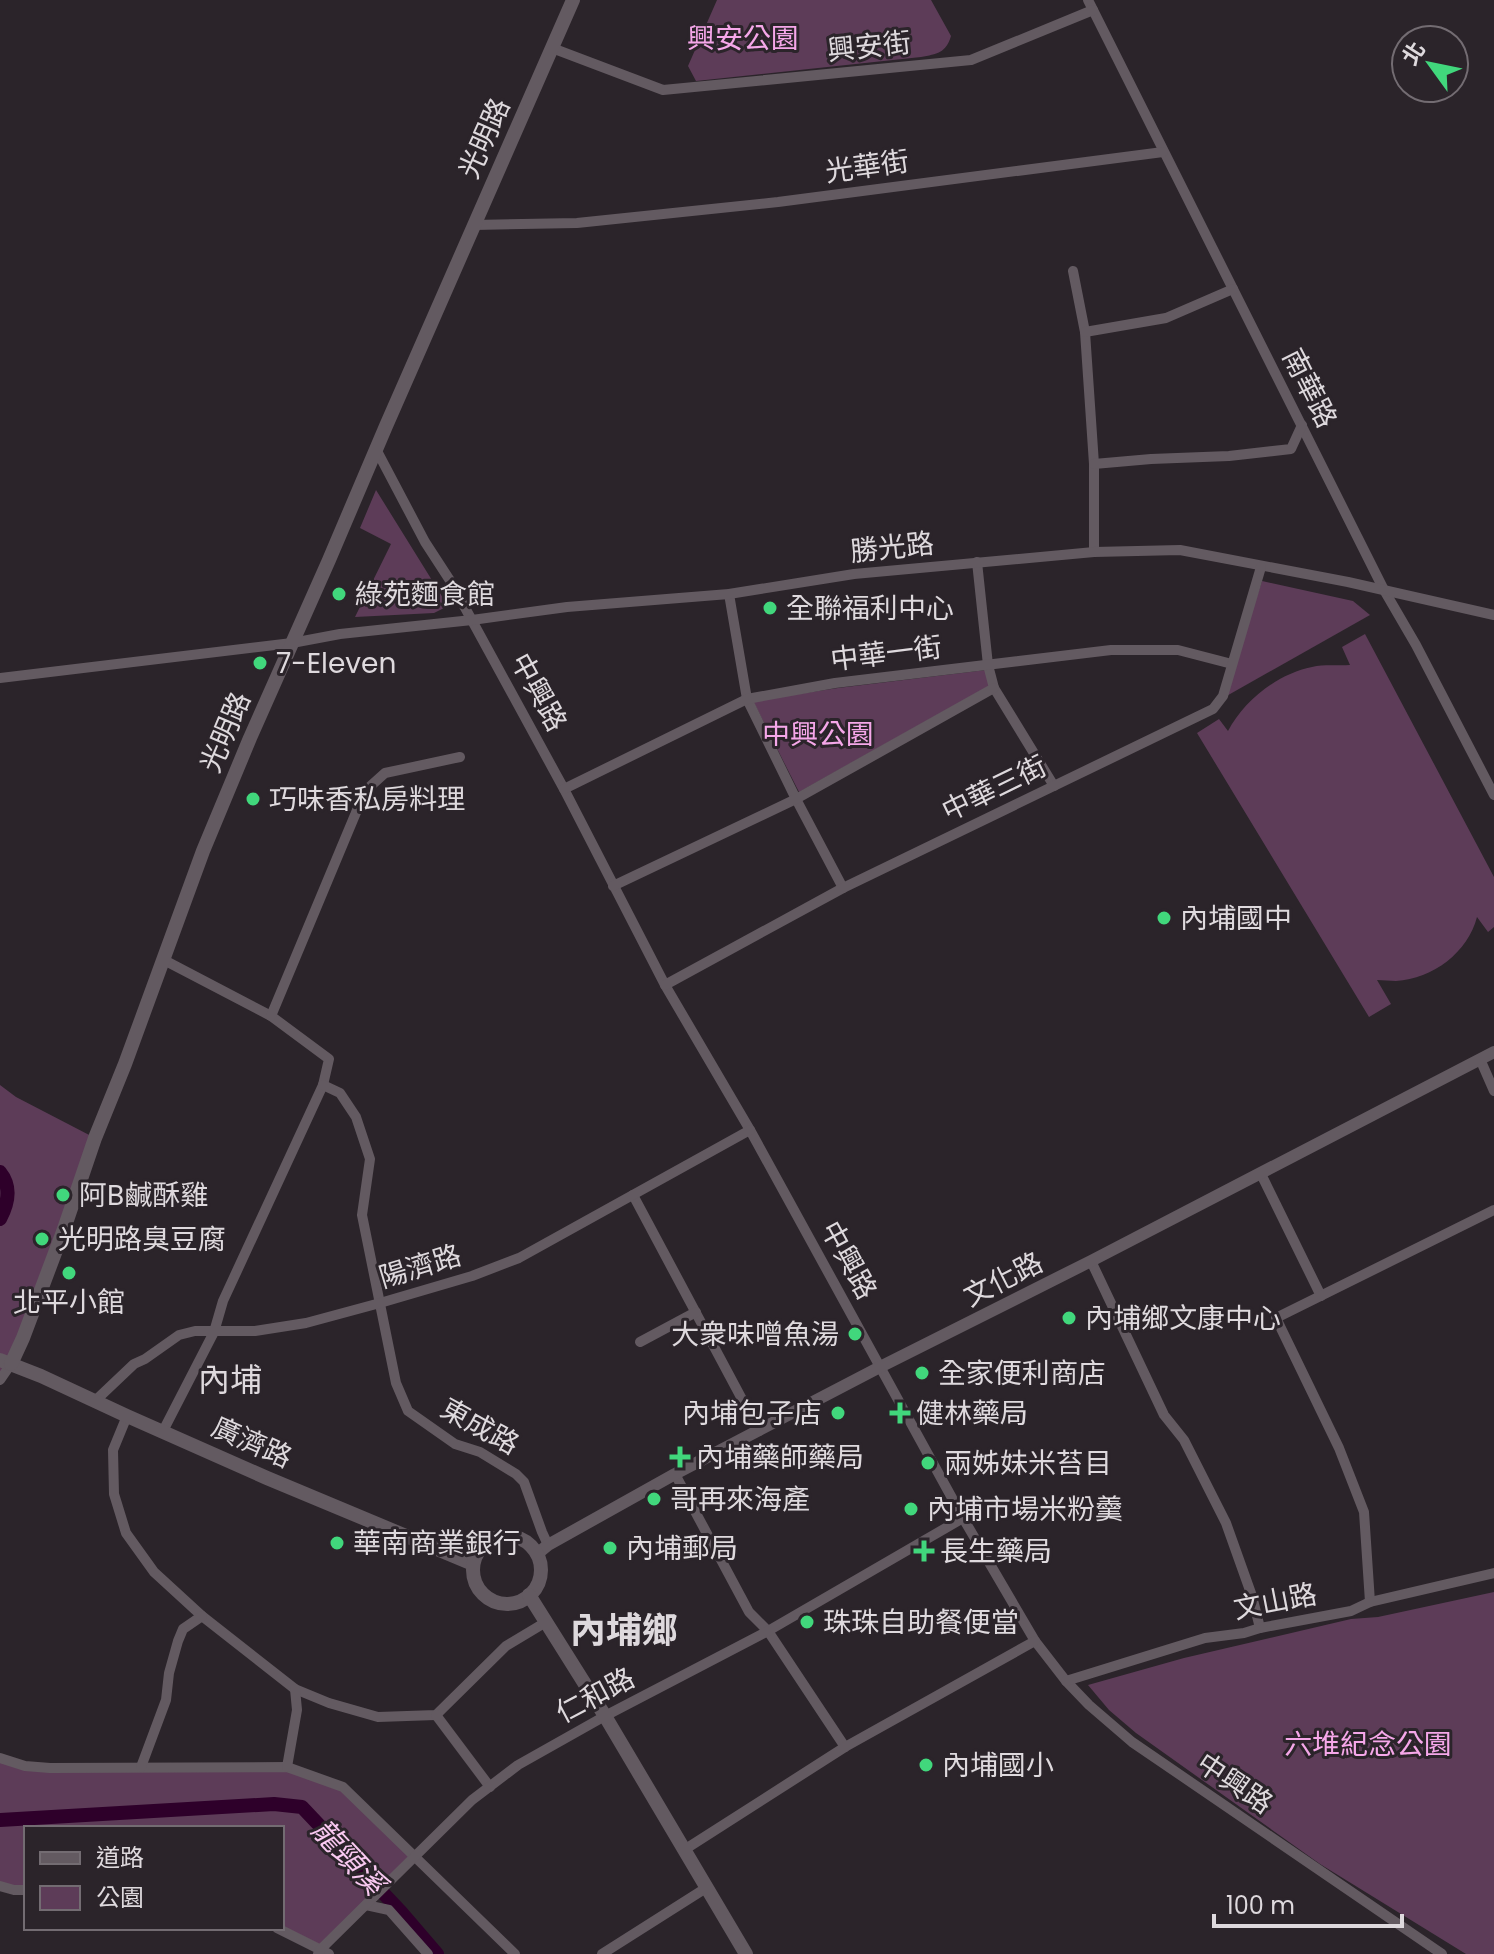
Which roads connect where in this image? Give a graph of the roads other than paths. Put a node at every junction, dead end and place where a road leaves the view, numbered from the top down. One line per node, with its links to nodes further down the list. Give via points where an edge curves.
1 (573, 0): 3 (main road, 光明路)
2 (1090, 5): 3 (street, 興安街, via 971,60 663,90); 4 (street, 南華路)
3 (552, 48): 5 (main road, 光明路)
4 (1163, 152): 5 (street, 光華街, via 778,202 577,223); 7 (street, 南華路)
5 (474, 225): 10 (main road, 光明路)
6 (1073, 271): 8 (street)
7 (1233, 289): 8 (street, via 1166,318); 9 (street, 南華路)
8 (1085, 332): 11 (street)
9 (1302, 425): 11 (street, via 1291,449); 15 (street, 南華路)
10 (376, 449): 18 (street, 中興路); 19 (main road, 光明路)
11 (1094, 464): 12 (street)
12 (1094, 552): 13 (street, 勝光路); 14 (street, 勝光路, via 1180,550)
13 (977, 562): 16 (street, 勝光路); 21 (street)
14 (1261, 567): 15 (street, 勝光路); 20 (street, 中華三街)
15 (1384, 590): 17 (street, 勝光路); 28 (street, 南華路)
16 (729, 594): 18 (street, 勝光路); 24 (street)
17 (1494, 615)
18 (472, 620): 19 (street, 勝光路); 27 (street, 中興路)
19 (292, 643): 22 (street, 勝光路); 32 (main road, 光明路)
20 (1232, 664): 21 (street, 中華一街, via 1178,650 1111,650); 26 (street, 中華三街, via 1223,696 1213,709)
21 (988, 665): 23 (street); 24 (street, 中華一街)
22 (0, 678)
23 (994, 688): 26 (street); 29 (street)
24 (747, 699): 27 (street, 中華一街); 29 (street)
25 (460, 757): 34 (street, via 385,773 365,791)
26 (1054, 786): 31 (street, 中華三街)
27 (564, 789): 30 (street, 中興路)
28 (1494, 795)
29 (796, 799): 30 (street); 31 (street)
30 (613, 886): 33 (street, 中興路)
31 (843, 888): 33 (street, 中華三街)
32 (162, 959): 34 (street); 49 (main road, 光明路, via 23,1338)
33 (665, 985): 39 (street, 中興路)
34 (271, 1016): 37 (street, via 329,1059)
35 (1494, 1052): 36 (street, 文化路)
36 (1480, 1059): 38 (street); 40 (street, 文化路)
37 (323, 1085): 45 (street, 東成路, via 340,1093 356,1117 370,1159 362,1215); 47 (street, via 223,1301)
38 (1494, 1091)
39 (750, 1130): 41 (street, 陽濟路); 50 (street, 中興路)
40 (1261, 1174): 43 (street, 文化路); 44 (street)
41 (633, 1195): 45 (street, 陽濟路, via 519,1258); 46 (street)
42 (1494, 1210): 44 (street)
43 (1091, 1261): 50 (street, 文化路); 65 (street, via 1164,1415 1184,1440 1226,1523)
44 (1321, 1296): 62 (street, via 1276,1318 1364,1512)
45 (380, 1303): 47 (street, 陽濟路, via 306,1323); 58 (street, 東成路, via 396,1383 408,1411 524,1482 542,1532)
46 (696, 1312): 48 (street); 55 (street)
47 (214, 1332): 52 (street, 陽濟路, via 179,1335 134,1364); 54 (street)
48 (640, 1342)
49 (5, 1362): 51 (street); 52 (main road, 廣濟路)
50 (880, 1367): 55 (street, 文化路); 57 (street, 中興路)
51 (0, 1380)
52 (95, 1401): 53 (main road, 廣濟路)
53 (127, 1416): 54 (main road, 廣濟路); 63 (street, via 113,1450 114,1494 126,1533 154,1572)
54 (163, 1431): 59 (main road, 廣濟路)
55 (759, 1431): 56 (street, 文化路)
56 (675, 1474): 58 (street, 文化路); 66 (street, via 749,1612)
57 (963, 1518): 66 (street, 仁和路); 67 (street, 中興路)
58 (542, 1549): 59 (main road, via 502,1536 483,1545); 61 (main road, via 540,1576)
59 (473, 1564): 61 (main road, via 477,1587 495,1602 507,1604)
60 (1494, 1573): 62 (street, 文山路)
61 (529, 1595): 64 (main road)
62 (1370, 1602): 65 (street, 文山路, via 1351,1611)
63 (202, 1616): 69 (street); 74 (street, via 183,1629 178,1641 166,1700)
64 (546, 1622): 70 (street, via 506,1646); 71 (main road)
65 (1260, 1628): 68 (street, 文山路, via 1205,1638)
66 (768, 1631): 71 (street, 仁和路); 72 (street)
67 (1035, 1641): 68 (street, 中興路); 72 (street)
68 (1066, 1681): 89 (street, 中興路, via 1132,1742)
69 (295, 1689): 70 (street, via 378,1717); 75 (street, via 297,1710)
70 (436, 1715): 76 (street)
71 (605, 1716): 76 (street, 仁和路, via 518,1765); 77 (main road)
72 (845, 1747): 77 (street)
73 (0, 1758): 74 (street, via 25,1766)
74 (141, 1767): 75 (street)
75 (287, 1767): 78 (street, via 343,1787)
76 (490, 1787): 78 (street, 仁和路)
77 (684, 1850): 80 (main road)
78 (415, 1858): 82 (street, 仁和路); 86 (street)
79 (0, 1886): 81 (street)
80 (706, 1888): 87 (street); 88 (main road)
81 (24, 1890)
82 (368, 1904): 84 (street); 85 (street, via 389,1910)
83 (281, 1930): 84 (street)
84 (323, 1952)
85 (428, 1954)
86 (515, 1954)
87 (602, 1954)
88 (746, 1954)
89 (1442, 1954)

